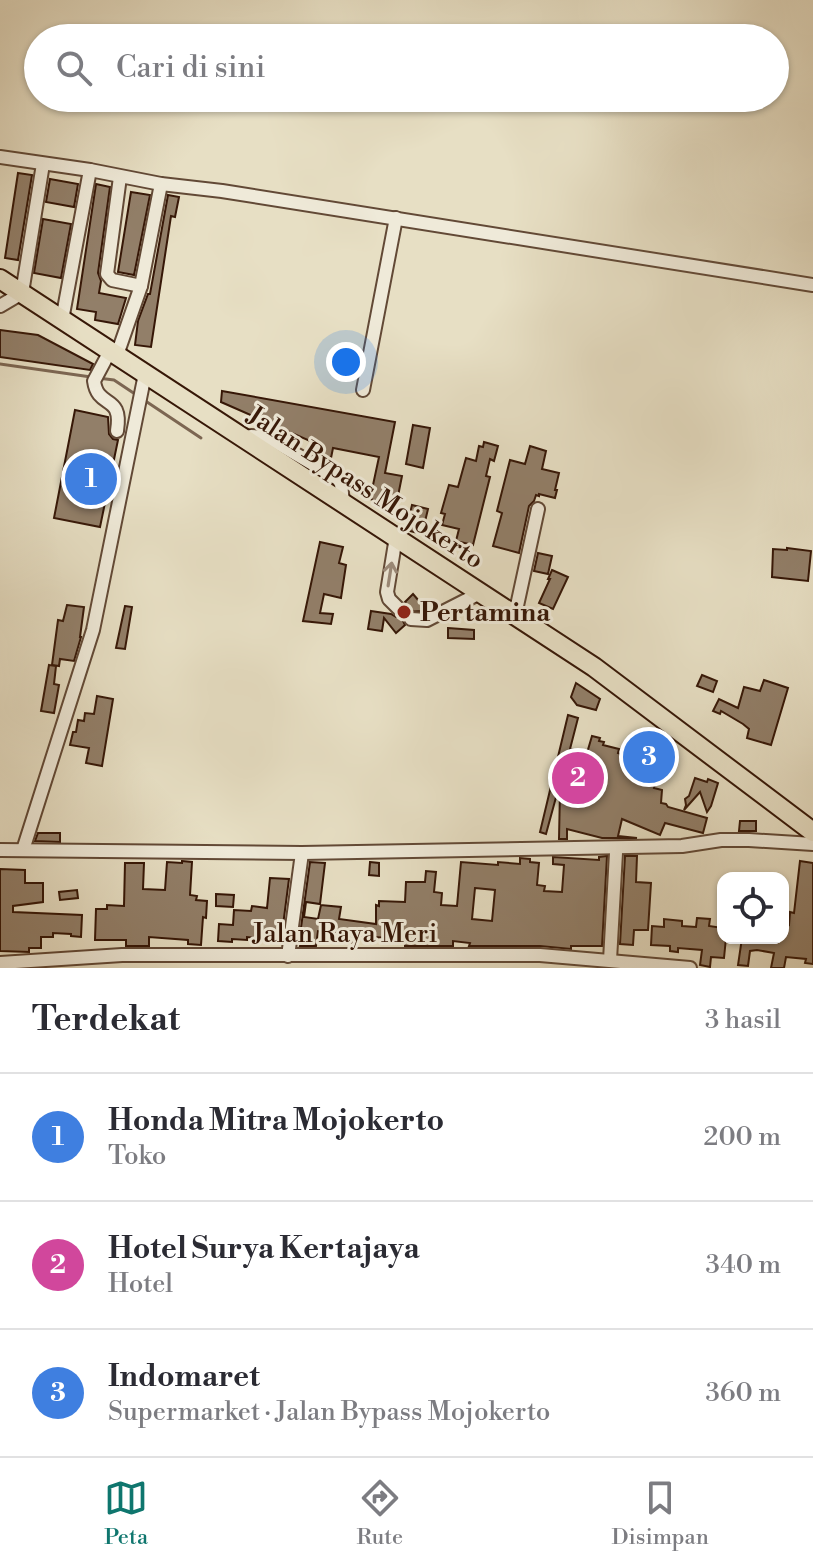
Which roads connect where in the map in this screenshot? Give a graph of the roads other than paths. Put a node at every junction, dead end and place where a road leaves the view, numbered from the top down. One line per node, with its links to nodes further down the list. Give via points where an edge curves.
1 (0, 157): 2 (street)
2 (43, 164): 3 (street); 10 (street)
3 (90, 170): 4 (street); 12 (street)
4 (120, 177): 5 (street); 9 (street, via 107,274)
5 (161, 184): 6 (street); 9 (street)
6 (396, 218): 8 (street); 15 (street)
7 (0, 279): 10 (highway, Jalan Bypass Mojokerto)
8 (813, 285)
9 (141, 286): 13 (street)
10 (22, 293): 11 (street); 12 (highway, Jalan Bypass Mojokerto)
11 (0, 306)
12 (62, 320): 13 (highway, Jalan Bypass Mojokerto)
13 (113, 353): 14 (highway, Jalan Bypass Mojokerto); 16 (street, via 96,376 97,393 117,410)
14 (141, 389): 18 (highway, Jalan Bypass Mojokerto, via 245,438); 26 (street, via 93,630)
15 (363, 390)
16 (117, 431)
17 (538, 509): 21 (street)
18 (396, 537): 19 (highway, Jalan Bypass Mojokerto); 20 (street, one-way to 18, via 387,592)
19 (480, 593): 21 (highway, Jalan Bypass Mojokerto); 22 (street, via 422,622)
20 (398, 608)
21 (515, 615): 23 (highway, Jalan Bypass Mojokerto, via 620,685)
22 (411, 619)
23 (813, 832)
24 (813, 844): 27 (street, via 721,840 682,846)
25 (0, 850): 26 (street)
26 (23, 850): 27 (street)
27 (302, 853): 29 (street)
28 (616, 853): 33 (street)
29 (288, 956): 30 (street, Jalan Raya Meri); 32 (street, Jalan Raya Meri, via 112,955)
30 (385, 962): 31 (street, Jalan Raya Meri)
31 (420, 962): 33 (street, Jalan Raya Meri, via 552,955)
32 (0, 963)
33 (616, 963): 34 (street, Jalan Raya Meri)
34 (669, 967): 35 (street, Jalan Raya Meri)
35 (690, 968)

